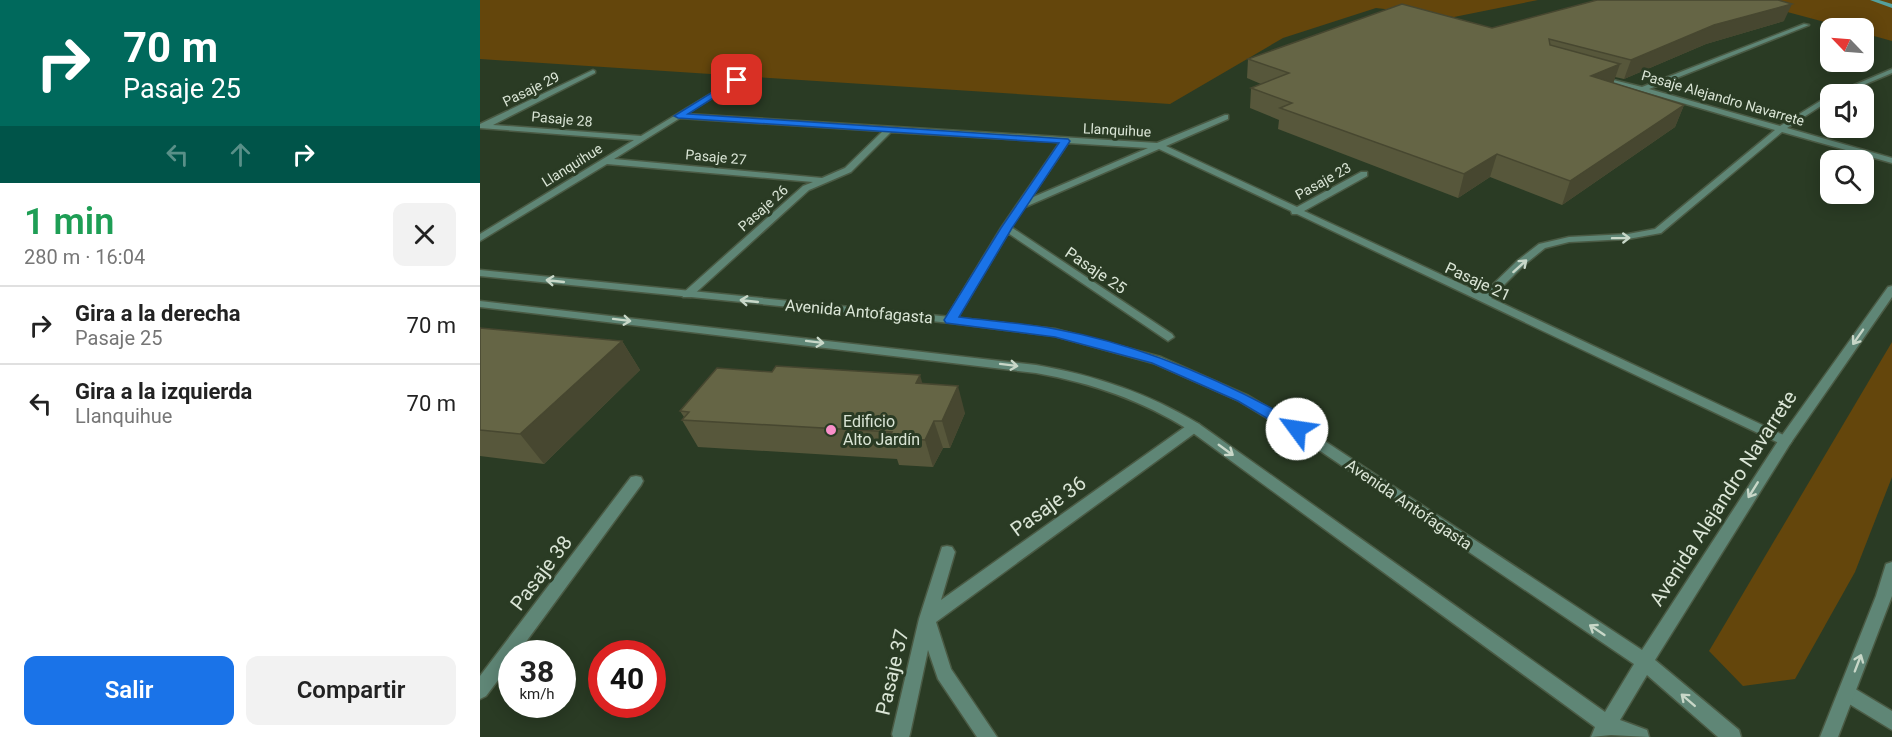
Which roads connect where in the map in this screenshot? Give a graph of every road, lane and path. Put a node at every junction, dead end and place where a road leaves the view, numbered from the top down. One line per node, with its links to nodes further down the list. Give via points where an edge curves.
1 (1806, 25): 7 (street)
2 (1892, 71): 6 (street)
3 (593, 72): 11 (street, Pasaje 29)
4 (1590, 74): 7 (street, Pasaje Alejandro Navarrete)
5 (737, 80): 9 (street, Llanquihue)
6 (1861, 84)
7 (1643, 89): 13 (street, Pasaje Alejandro Navarrete)
8 (1820, 104): 13 (street)
9 (678, 116): 12 (street, Llanquihue); 14 (street, Llanquihue)
10 (1225, 117): 16 (street)
11 (481, 126): 14 (street, Pasaje 28)
12 (890, 128): 15 (street, Llanquihue); 20 (street, Pasaje 26, via 848,170)
13 (1781, 129): 18 (street, Pasaje Alejandro Navarrete); 28 (street, one-way to 13, via 1540,247 1562,241 1637,238 1658,231)
14 (642, 138): 17 (street, Llanquihue)
15 (1065, 141): 16 (street, Llanquihue); 21 (street)
16 (1160, 146): 21 (street); 22 (street, Pasaje 21)
17 (605, 161): 20 (street, Pasaje 27); 24 (street, Llanquihue)
18 (1892, 161)
19 (1364, 174): 22 (street, Pasaje 23)
20 (824, 181): 27 (street, Pasaje 26, via 806,188)
21 (1022, 206): 23 (street)
22 (1295, 212): 28 (street, Pasaje 21)
23 (1006, 228): 30 (street); 31 (street, Pasaje 25)
24 (480, 238)
25 (480, 273): 27 (street, Avenida Antofagasta, one-way to 25)
26 (1892, 289): 33 (street, Avenida Alejandro Navarrete, one-way to 33)
27 (687, 295): 30 (street, Avenida Antofagasta, one-way to 27)
28 (1483, 300): 33 (street, Pasaje 21)
29 (480, 304): 32 (street, Avenida Antofagasta, one-way to 32, via 1068,374 1156,404)
30 (951, 320): 38 (street, Avenida Antofagasta, one-way to 30, via 1315,441 1243,398 1157,360 1106,345 1055,333)
31 (1168, 337)
32 (1194, 427): 37 (street, Pasaje 36); 42 (street, Avenida Antofagasta, one-way to 42)
33 (1785, 441): 38 (street, Avenida Alejandro Navarrete, one-way to 38)
34 (636, 481): 39 (street, Pasaje 38)
35 (947, 552): 37 (street, Pasaje 37)
36 (1892, 569): 40 (street, one-way to 36)
37 (927, 619): 43 (street, Pasaje 37); 44 (street, Pasaje 37, via 944,673)
38 (1645, 662): 42 (street, Avenida Alejandro Navarrete); 46 (street, Avenida Antofagasta, one-way to 38)
39 (480, 690)
40 (1846, 693): 41 (street); 47 (street)
41 (1892, 721)
42 (1604, 731): 45 (street, Avenida Antofagasta)
43 (901, 734)
44 (988, 737)
45 (1640, 737)
46 (1732, 737)
47 (1829, 737)

